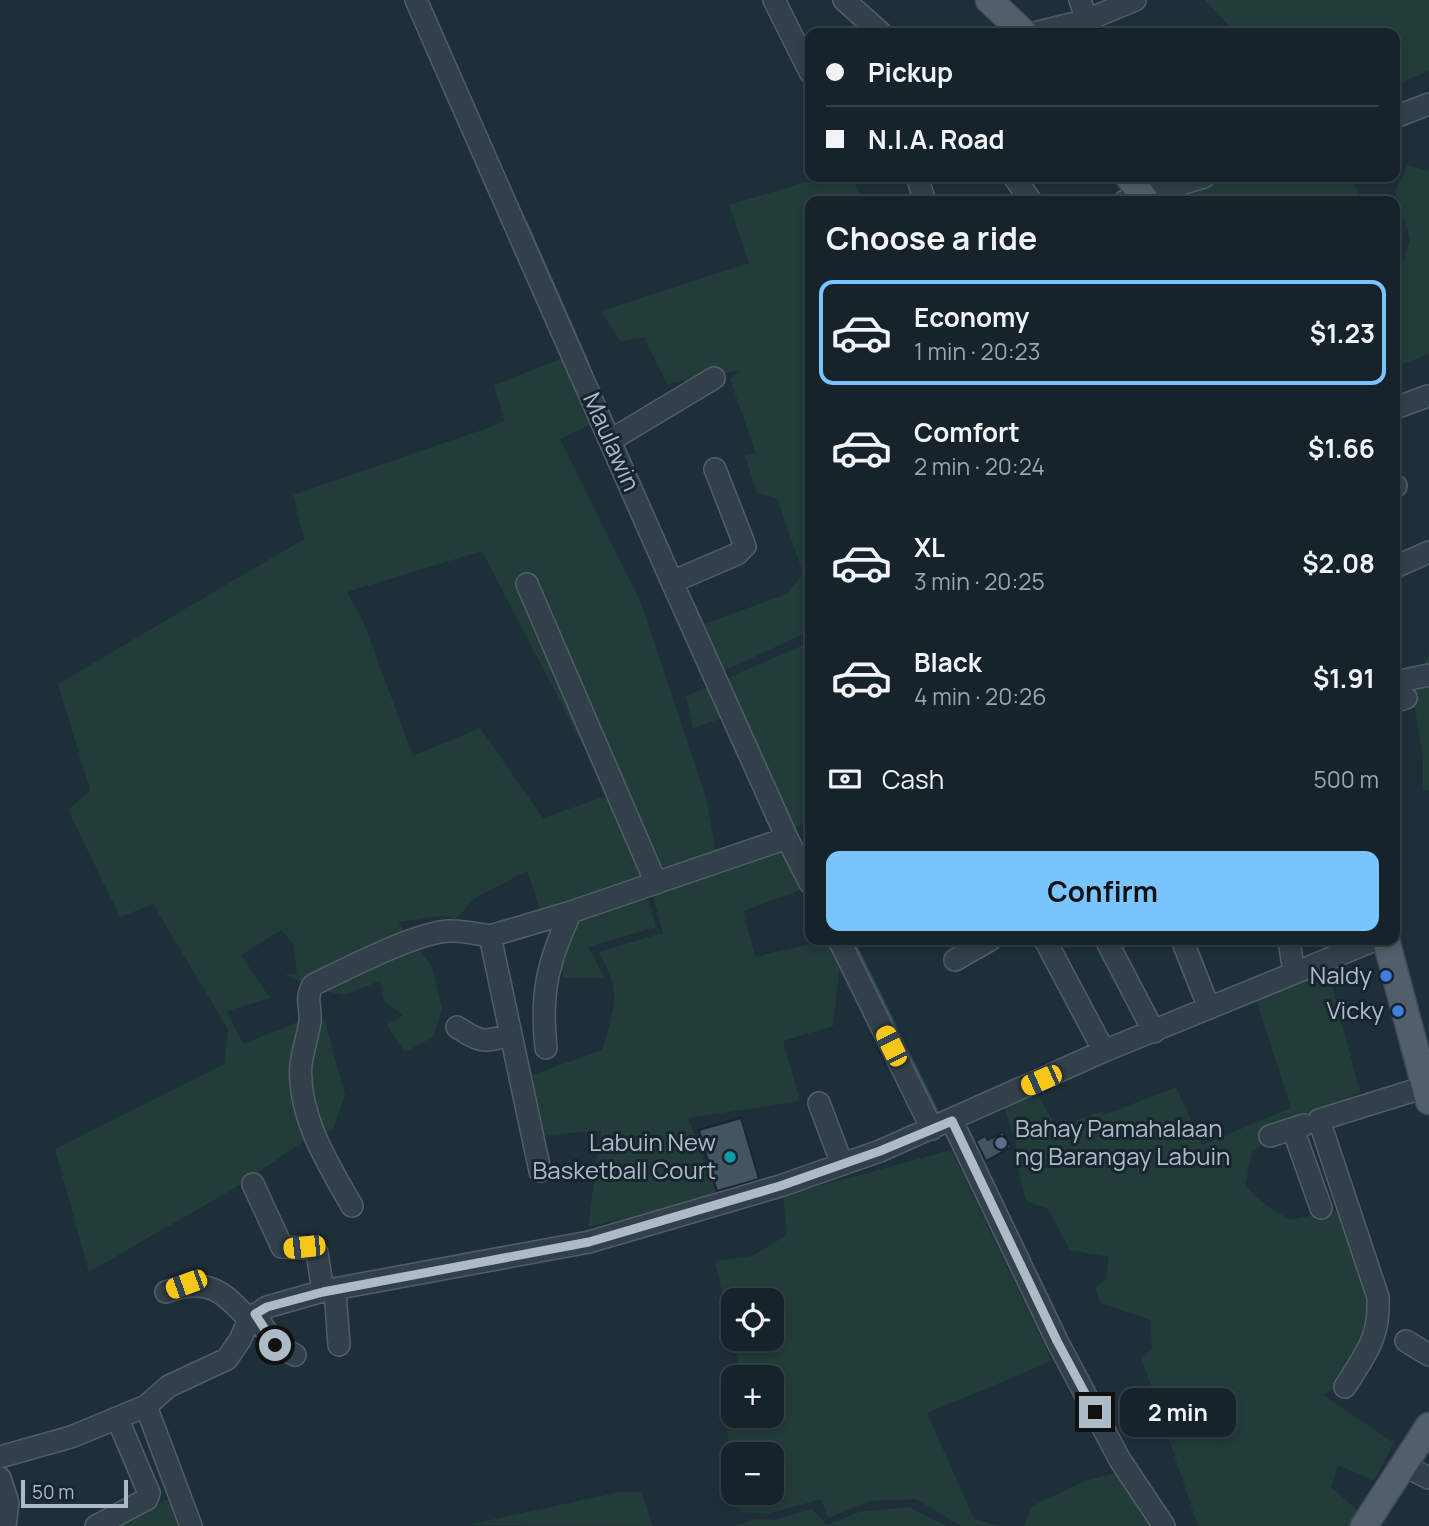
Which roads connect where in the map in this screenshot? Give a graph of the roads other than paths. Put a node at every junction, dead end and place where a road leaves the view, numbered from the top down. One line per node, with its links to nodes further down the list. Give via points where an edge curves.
1 (416, 0): 19 (street, Maulawin)
2 (774, 0): 11 (street)
3 (844, 0): 8 (street)
4 (989, 0): 9 (main road)
5 (1080, 0): 7 (street)
6 (1135, 0): 7 (street)
7 (1087, 20): 10 (street)
8 (875, 28)
9 (1019, 28)
10 (1055, 28)
11 (805, 62)
12 (1429, 104): 13 (street)
13 (1400, 115)
14 (1184, 182): 15 (street)
15 (1135, 194)
16 (714, 379): 19 (street)
17 (1428, 396): 18 (street)
18 (1400, 406)
19 (611, 440): 23 (street, Maulawin)
20 (715, 469): 23 (street, via 745,546 737,554)
21 (1429, 552): 22 (street)
22 (1400, 565)
23 (672, 582): 27 (street, Maulawin)
24 (527, 584): 29 (street)
25 (1429, 675): 26 (street)
26 (1400, 693)
27 (798, 848): 28 (street, Maulawin); 29 (street)
28 (805, 868)
29 (656, 883): 30 (street)
30 (571, 912): 31 (street); 46 (street, via 543,993)
31 (490, 936): 45 (street); 57 (street, via 449,930 432,934 313,985 307,994 310,1023 301,1065 309,1117 320,1149)
32 (841, 945): 51 (street)
33 (981, 945): 40 (street)
34 (1048, 945): 47 (street)
35 (1110, 945): 44 (street)
36 (1184, 945): 42 (street)
37 (1290, 945): 41 (street)
38 (1363, 945): 41 (street)
39 (1387, 945): 48 (main road)
40 (955, 960)
41 (1294, 973): 42 (street)
42 (1209, 1008): 44 (street)
43 (457, 1027): 45 (street, via 487,1042)
44 (1154, 1032): 47 (street)
45 (509, 1035): 55 (street)
46 (547, 1048)
47 (1104, 1051): 51 (street)
48 (1426, 1078): 50 (street)
49 (819, 1103): 54 (street)
50 (1319, 1120): 52 (street); 66 (street, via 1378,1297 1379,1323)
51 (926, 1127): 54 (street); 77 (street, via 1057,1341 1120,1460)
52 (1293, 1129): 53 (street); 58 (street)
53 (1270, 1136)
54 (842, 1164): 59 (street, via 589,1242)
55 (540, 1171)
56 (253, 1184): 59 (street, via 282,1247 312,1248)
57 (352, 1206)
58 (1321, 1208)
59 (329, 1291): 61 (street, via 267,1307); 63 (street)
60 (166, 1292): 61 (street, via 201,1284)
61 (252, 1317): 64 (street, via 275,1345); 67 (street, via 227,1359 169,1386)
62 (1406, 1341): 65 (street)
63 (339, 1345)
64 (295, 1355)
65 (1429, 1355)
66 (1345, 1388)
67 (146, 1406): 68 (street); 76 (street)
68 (118, 1420): 70 (street); 75 (street, via 149,1493 147,1499)
69 (1429, 1426): 71 (main road)
70 (0, 1457)
71 (1402, 1465): 73 (street); 78 (main road)
72 (0, 1478): 74 (street, via 8,1503)
73 (1429, 1478)
74 (5, 1526)
75 (96, 1526)
76 (191, 1526)
77 (1164, 1526)
78 (1364, 1526)

